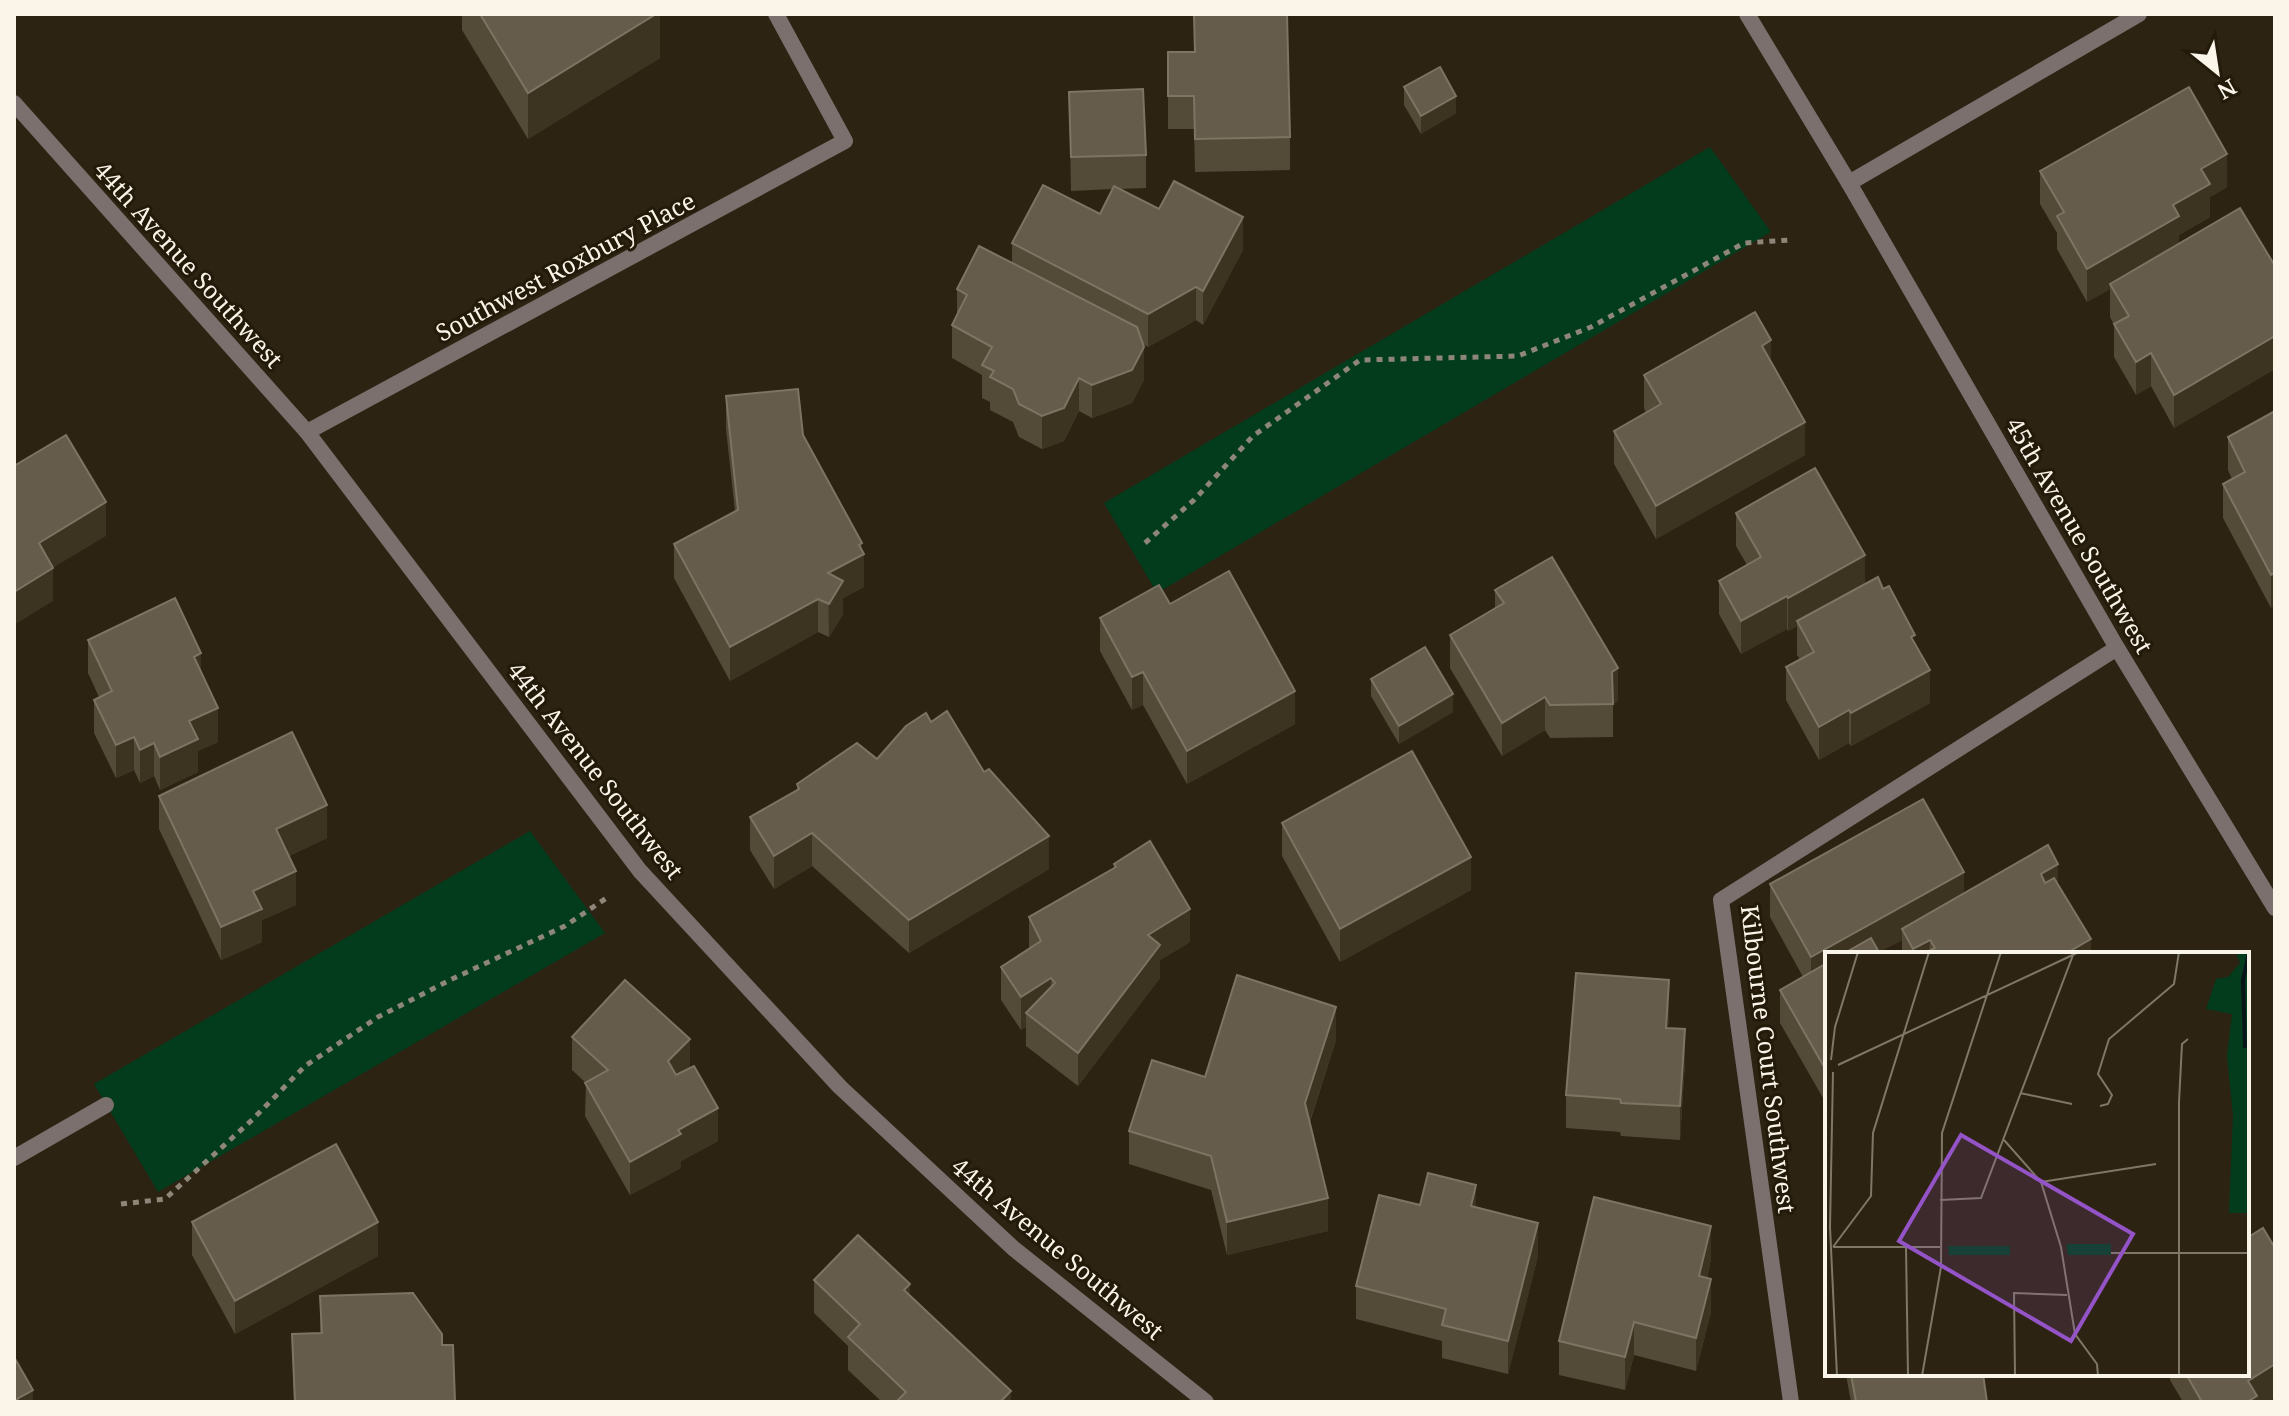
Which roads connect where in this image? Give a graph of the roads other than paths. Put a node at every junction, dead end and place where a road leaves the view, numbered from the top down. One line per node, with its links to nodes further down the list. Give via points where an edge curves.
1 (776, 14): 6 (street, Southwest Roxbury Place, via 845,141)
2 (1747, 14): 5 (street, 45th Avenue Southwest)
3 (2139, 14): 5 (street)
4 (14, 103): 6 (street, 44th Avenue Southwest)
5 (1849, 183): 7 (street, 45th Avenue Southwest)
6 (307, 432): 11 (street, 44th Avenue Southwest, via 640,871 840,1087 1013,1248)
7 (2117, 648): 8 (street, 45th Avenue Southwest); 12 (street, Kilbourne Court Southwest, via 1721,900)
8 (2275, 908)
9 (106, 1105): 10 (street)
10 (14, 1158)
11 (1206, 1402)
12 (1791, 1402)

